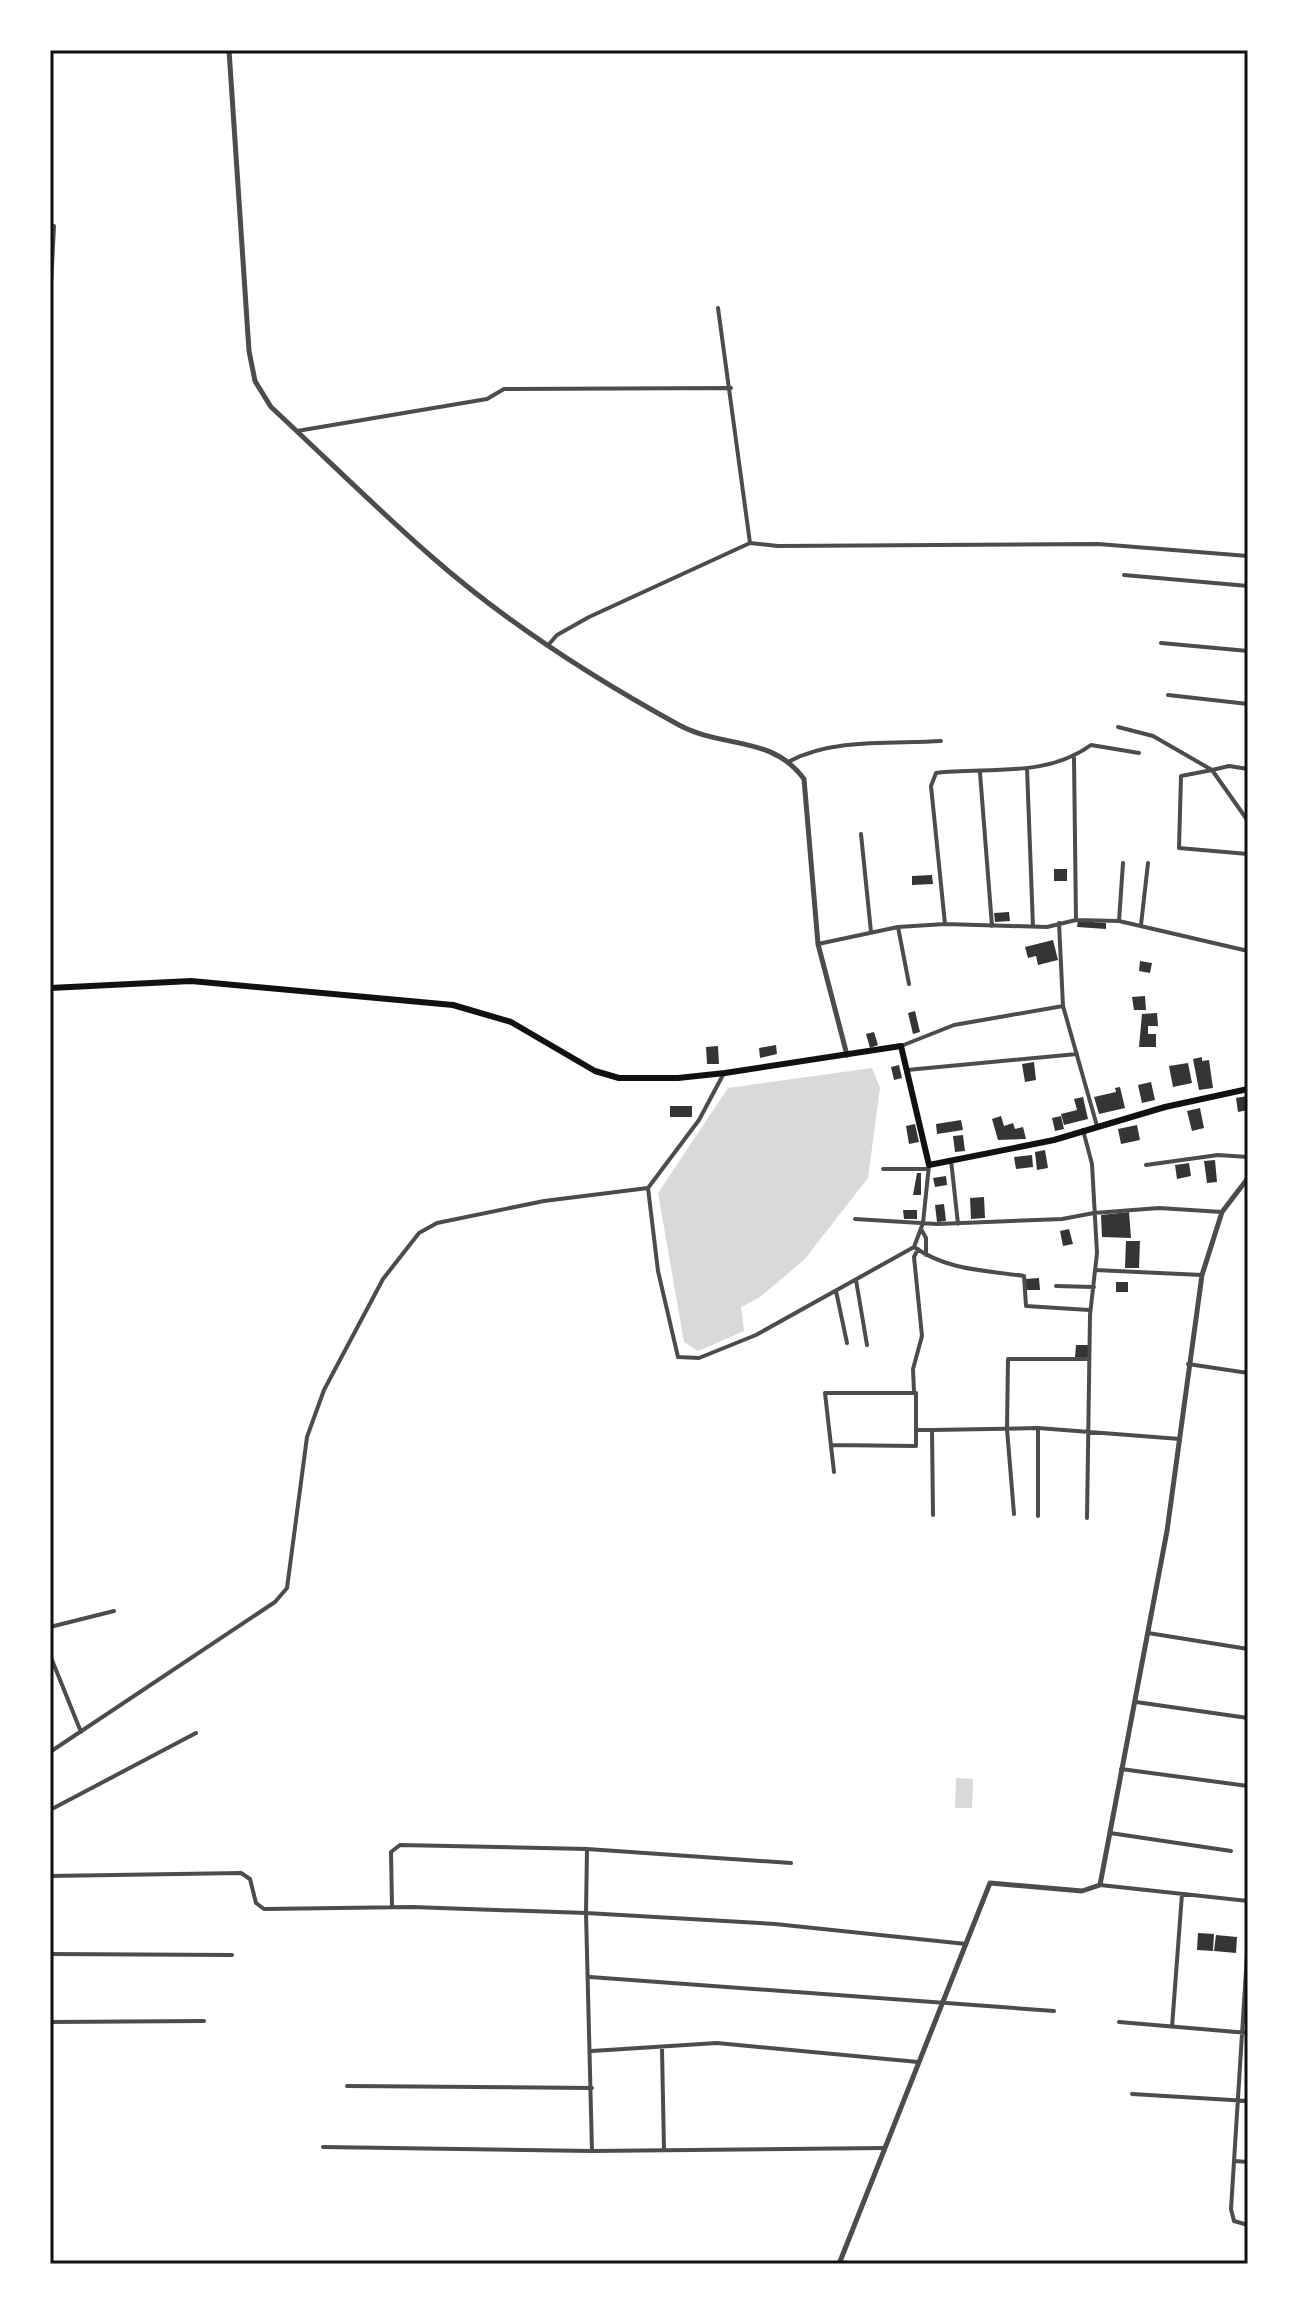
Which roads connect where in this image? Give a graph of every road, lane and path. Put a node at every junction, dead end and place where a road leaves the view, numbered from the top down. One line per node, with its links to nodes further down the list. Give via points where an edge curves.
1 (229, 50): 6 (street, via 249,351 255,381 271,407)
2 (50, 226): 3 (street)
3 (50, 305)
4 (718, 308): 5 (street)
5 (731, 388): 6 (street, via 504,389 487,399); 7 (street)
6 (297, 431): 11 (street, via 433,558)
7 (750, 543): 8 (street, via 1098,544); 11 (street, via 589,617)
8 (1248, 556)
9 (1124, 575): 10 (street)
10 (1248, 586)
11 (550, 643): 20 (street, via 627,696 697,735 776,752)
12 (1161, 643): 13 (street)
13 (1248, 651)
14 (1168, 695): 15 (street)
15 (1248, 704)
16 (1118, 727): 23 (street, via 1153,736)
17 (941, 741): 20 (street, via 836,747)
18 (1139, 753): 19 (street, via 1091,745)
19 (1074, 757): 21 (street); 30 (street)
20 (790, 761): 39 (street, via 804,779)
21 (1027, 768): 24 (street); 37 (street)
22 (1248, 769): 23 (street)
23 (1212, 770): 25 (street); 27 (street, via 1181,776 1177,845 1183,851)
24 (980, 772): 33 (street, via 936,773 932,778); 35 (street)
25 (1248, 821)
26 (861, 834): 38 (street)
27 (1248, 854)
28 (1123, 863): 31 (street)
29 (1148, 863): 34 (street)
30 (1076, 920): 31 (street); 32 (street)
31 (1119, 921): 34 (street)
32 (1059, 923): 37 (street); 43 (street)
33 (945, 924): 35 (street); 36 (street)
34 (1141, 925): 40 (street)
35 (992, 926): 37 (street)
36 (898, 927): 38 (street); 41 (street)
37 (1033, 927)
38 (871, 932): 39 (street)
39 (818, 944): 46 (street)
40 (1248, 951)
41 (909, 984)
42 (50, 988): 48 (main road, via 191,981 453,1005 511,1022 595,1071 619,1078)
43 (1063, 1006): 44 (street, via 954,1025); 45 (street)
44 (901, 1046): 46 (main road); 47 (main road)
45 (1077, 1054): 47 (street); 50 (street)
46 (848, 1057): 48 (main road)
47 (907, 1070): 55 (main road)
48 (725, 1073): 58 (street, via 699,1120)
49 (1248, 1089): 50 (main road)
50 (1097, 1126): 51 (main road)
51 (1083, 1130): 53 (main road); 60 (street, via 1092,1164)
52 (1248, 1157): 54 (street, via 1218,1155)
53 (951, 1160): 55 (main road); 62 (street)
54 (1146, 1165)
55 (928, 1167): 56 (street); 63 (street)
56 (883, 1169)
57 (1248, 1178): 59 (street)
58 (648, 1188): 71 (street, via 658,1271 678,1357 699,1358 756,1335); 98 (street, via 513,1207 437,1223 419,1233 383,1279 324,1390 307,1437 287,1588 275,1602)
59 (1222, 1212): 60 (street, via 1159,1208); 67 (street)
60 (1094, 1213): 62 (street); 66 (street)
61 (855, 1219): 63 (street)
62 (958, 1224): 63 (street)
63 (922, 1226): 64 (street); 65 (street)
64 (916, 1248): 65 (street); 68 (street); 78 (street, via 922,1336 913,1369)
65 (926, 1255): 72 (street, via 966,1270 1024,1276 1026,1306)
66 (1095, 1270): 67 (street); 70 (street)
67 (1202, 1275): 76 (street)
68 (856, 1280): 71 (street); 74 (street)
69 (1056, 1286): 70 (street)
70 (1094, 1287): 72 (street)
71 (836, 1291): 73 (street)
72 (1090, 1310): 75 (street)
73 (847, 1343)
74 (867, 1345)
75 (1088, 1359): 80 (street, via 1008,1359); 83 (street)
76 (1188, 1364): 77 (street); 84 (street)
77 (1248, 1373)
78 (914, 1393): 81 (street); 85 (street, via 825,1393)
79 (1038, 1428): 80 (street); 83 (street); 89 (street)
80 (1007, 1429): 82 (street); 87 (street)
81 (917, 1430): 82 (street); 85 (street, via 916,1446)
82 (932, 1430): 88 (street)
83 (1089, 1431): 84 (street); 90 (street)
84 (1180, 1439): 93 (street)
85 (831, 1445): 86 (street)
86 (834, 1472)
87 (1014, 1514)
88 (933, 1515)
89 (1038, 1516)
90 (1087, 1518)
91 (114, 1611): 92 (street)
92 (50, 1627)
93 (1147, 1633): 94 (street); 96 (street)
94 (1248, 1649)
95 (50, 1655): 98 (street)
96 (1132, 1702): 97 (street); 101 (street)
97 (1248, 1718)
98 (81, 1732): 100 (street)
99 (196, 1733): 103 (street)
100 (50, 1752)
101 (1121, 1769): 102 (street); 104 (street)
102 (1248, 1786)
103 (50, 1810)
104 (1110, 1833): 106 (street); 109 (street)
105 (587, 1849): 107 (street); 112 (street, via 397,1845 391,1852); 113 (street)
106 (1231, 1851)
107 (791, 1863)
108 (50, 1876): 112 (street, via 241,1873 250,1879 256,1903 264,1909)
109 (1100, 1885): 110 (street); 115 (street, via 1082,1891 990,1883)
110 (1182, 1894): 111 (street); 124 (street)
111 (1248, 1901)
112 (392, 1907): 113 (street)
113 (586, 1913): 115 (street, via 775,1924); 118 (street)
114 (1248, 1939): 125 (street)
115 (966, 1944): 119 (street)
116 (50, 1954): 117 (street)
117 (232, 1955)
118 (589, 1977): 119 (street, via 798,1990); 128 (street)
119 (944, 2006): 120 (street); 129 (street)
120 (1054, 2011)
121 (204, 2021): 122 (street)
122 (50, 2022)
123 (1119, 2022): 124 (street)
124 (1172, 2027): 125 (street)
125 (1241, 2033): 126 (street); 133 (street)
126 (1248, 2033)
127 (662, 2048): 128 (street); 129 (street, via 717,2043); 137 (street)
128 (591, 2051): 131 (street)
129 (920, 2063): 136 (street)
130 (347, 2086): 131 (street)
131 (592, 2088): 138 (street)
132 (1132, 2094): 133 (street)
133 (1237, 2101): 134 (street); 139 (street)
134 (1248, 2101)
135 (323, 2147): 138 (street)
136 (884, 2148): 137 (street); 142 (street)
137 (664, 2150): 138 (street)
138 (592, 2151)
139 (1235, 2161): 140 (street); 141 (street, via 1232,2215 1236,2223)
140 (1248, 2162)
141 (1248, 2225)
142 (840, 2263): 143 (street)
143 (853, 2264)

